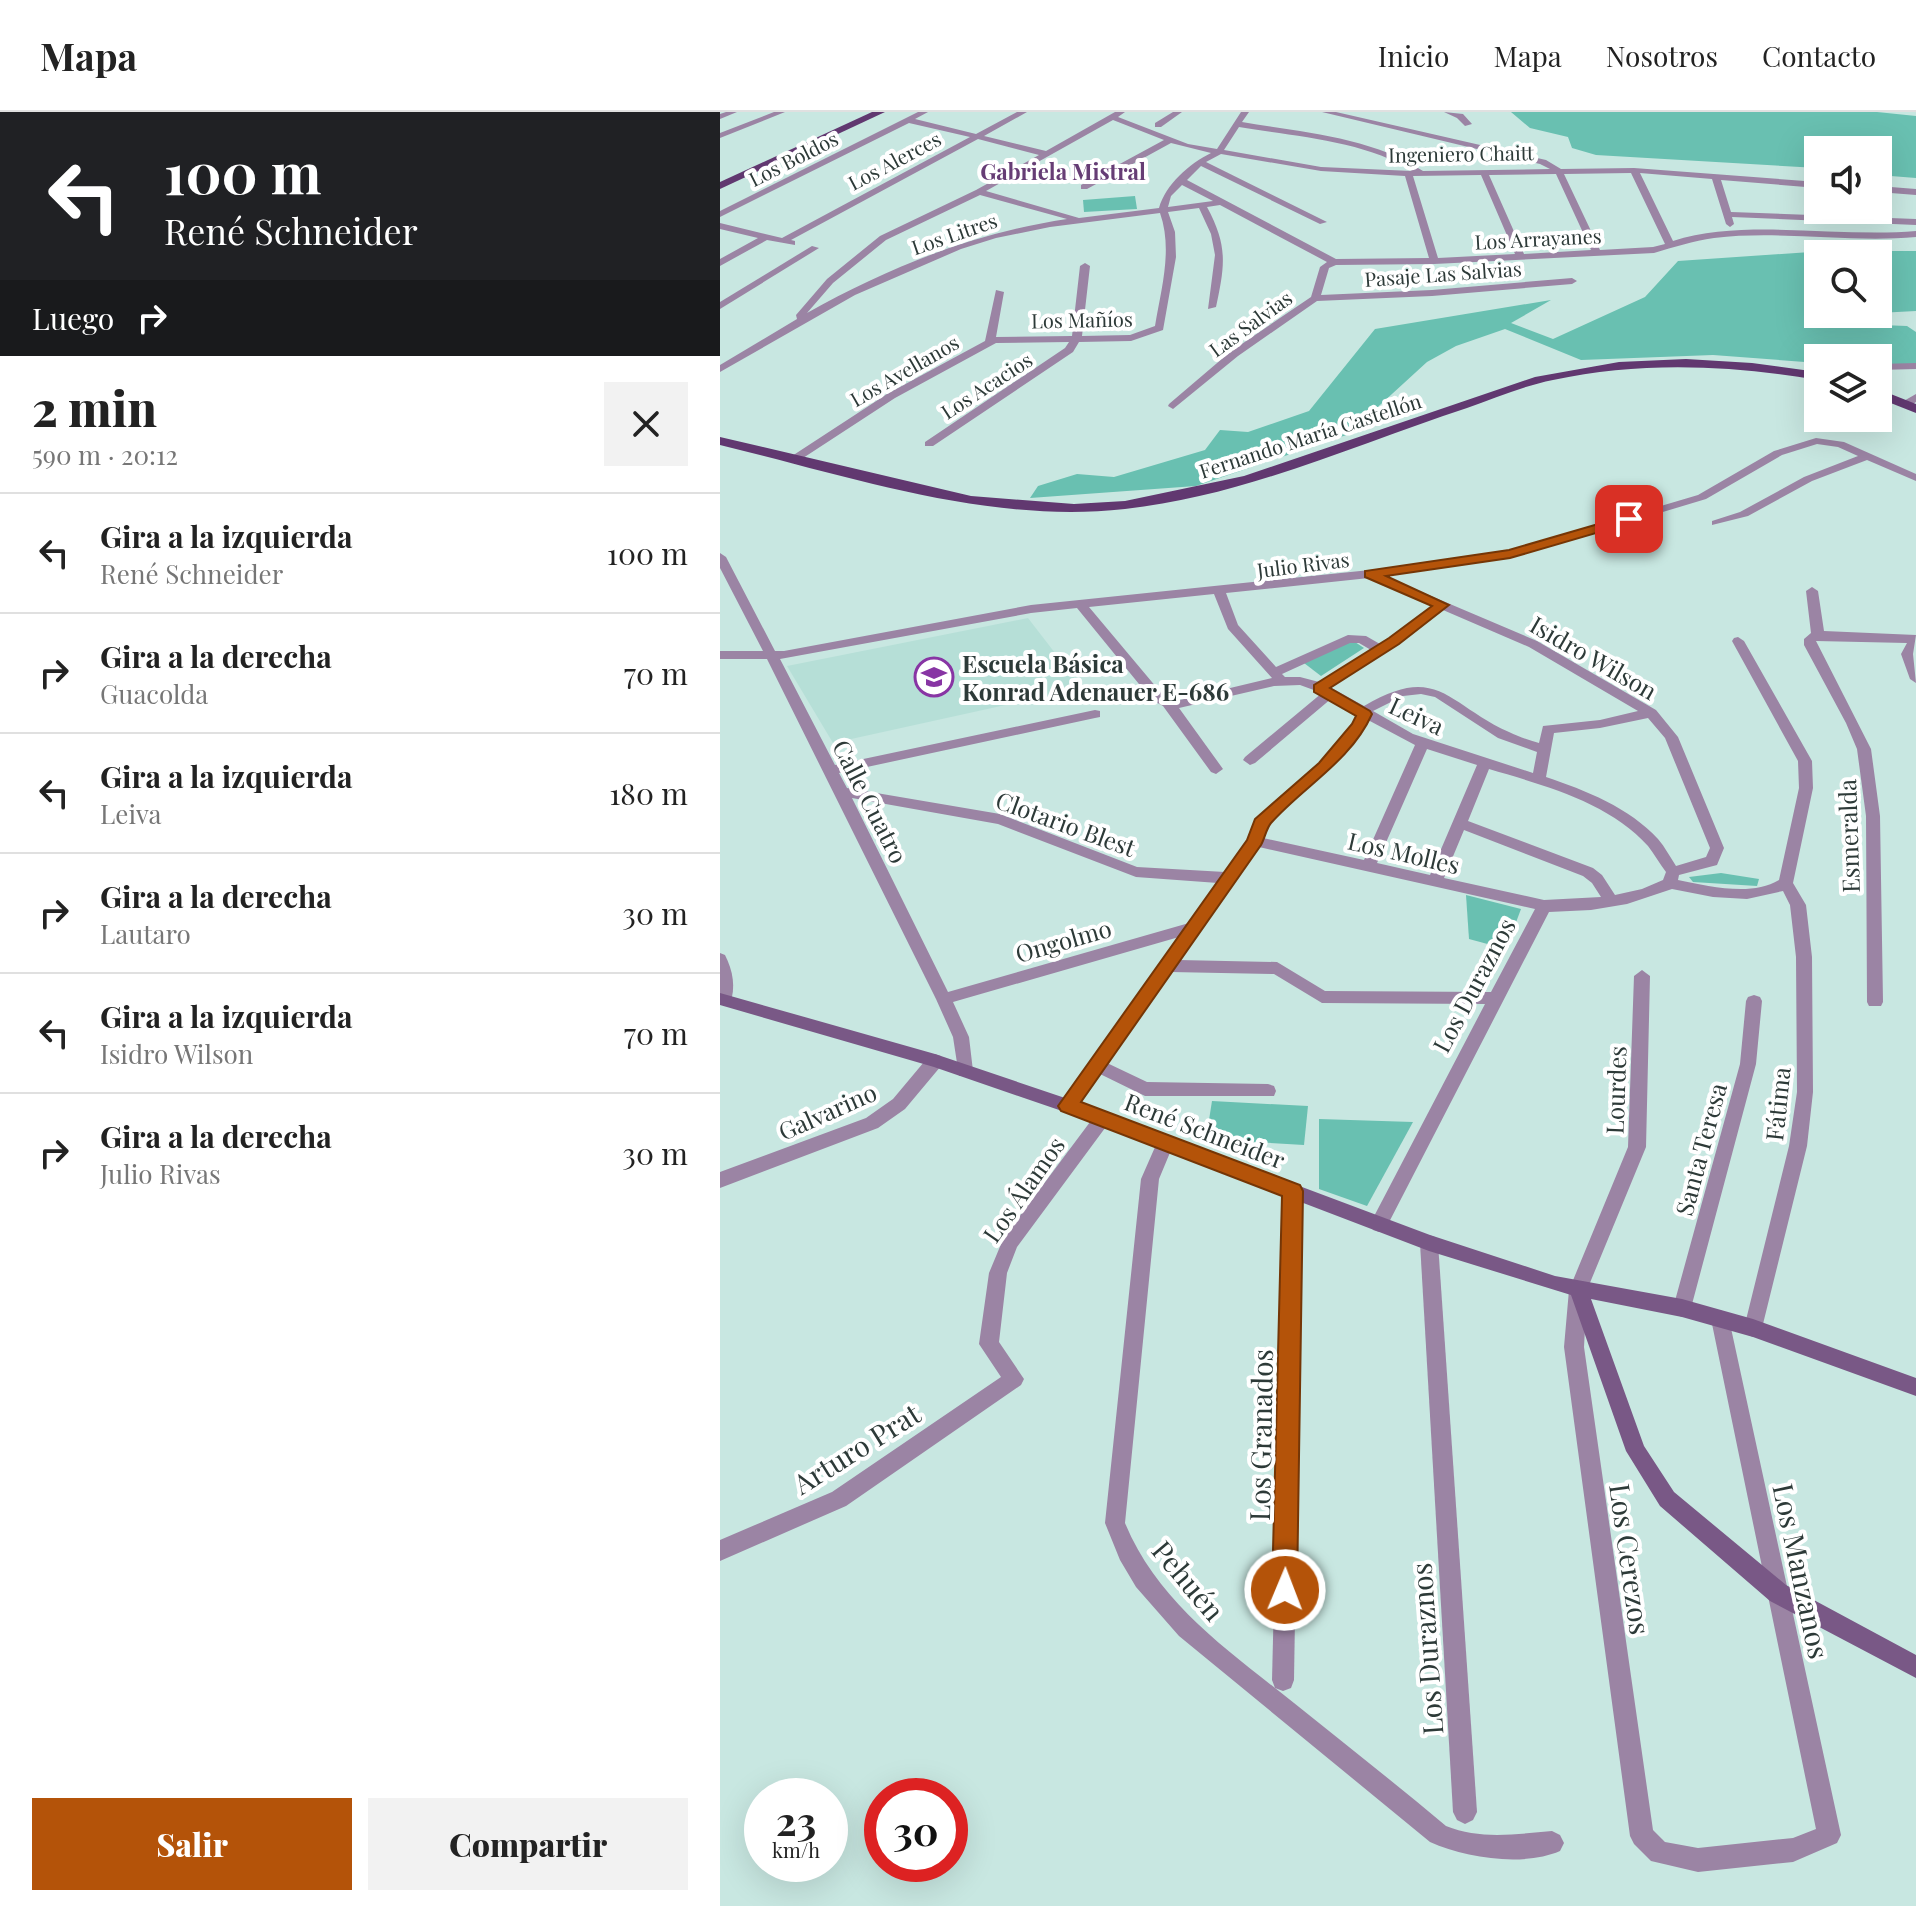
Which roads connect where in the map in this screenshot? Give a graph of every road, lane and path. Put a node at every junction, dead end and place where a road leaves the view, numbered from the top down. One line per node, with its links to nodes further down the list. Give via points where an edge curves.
1 (733, 112): 11 (street)
2 (781, 112): 17 (street)
3 (880, 112): 31 (main road)
4 (924, 112): 13 (street, Los Boldos)
5 (1023, 112): 18 (street, Los Alerces)
6 (1121, 112): 12 (street)
7 (1178, 112): 16 (street)
8 (1245, 112): 14 (street)
9 (1326, 112): 23 (street, via 1543,162)
10 (1448, 112): 15 (street)
11 (720, 117)
12 (1112, 117): 19 (street, Ingeniero Chaitt); 21 (street)
13 (908, 120): 18 (street); 39 (street, Los Boldos)
14 (1238, 124): 20 (street); 27 (street, via 1379,154)
15 (1468, 124)
16 (1158, 125)
17 (720, 136)
18 (976, 137): 21 (street); 48 (street, Los Alerces)
19 (1168, 141): 20 (street, Ingeniero Chaitt); 32 (street)
20 (1219, 152): 22 (street); 26 (street, Ingeniero Chaitt, via 1321,169)
21 (1047, 154): 34 (street)
22 (1200, 162): 29 (street); 42 (street)
23 (1558, 170): 24 (street, Ingeniero Chaitt); 25 (street, Ingeniero Chaitt); 50 (street)
24 (1634, 170): 28 (street, Ingeniero Chaitt); 49 (street)
25 (1484, 172): 27 (street, Ingeniero Chaitt); 51 (street)
26 (1408, 174): 27 (street, Ingeniero Chaitt); 52 (street)
27 (1421, 174)
28 (1716, 177): 30 (street, Ingeniero Chaitt); 40 (street)
29 (1180, 180): 36 (street, Los Arrayanes); 38 (street, via 1167,195)
30 (1804, 184)
31 (720, 186)
32 (1084, 187)
33 (1892, 190): 35 (street)
34 (979, 192): 41 (street); 61 (street, via 883,238 830,281)
35 (1916, 192)
36 (1223, 202): 37 (street, Los Litres); 53 (street, Los Arrayanes)
37 (1202, 206): 38 (street, Los Litres); 60 (street, via 1219,236 1222,267)
38 (1163, 211): 41 (street, Los Litres); 62 (street, Los Mañíos, via 1171,232 1171,257 1163,325 1139,337)
39 (720, 214)
40 (1728, 214): 43 (street); 46 (street, via 1730,227)
41 (1083, 221): 61 (street, Los Litres, via 963,246)
42 (1323, 222)
43 (1916, 222)
44 (720, 226): 47 (street)
45 (1916, 234): 46 (street, Los Arrayanes)
46 (1724, 235): 49 (street, Los Arrayanes)
47 (766, 237): 48 (street); 54 (street)
48 (783, 241): 59 (street, via 815,248)
49 (1669, 243): 50 (street, Los Arrayanes, via 1654,250)
50 (1597, 253): 51 (street, Los Arrayanes)
51 (1520, 256): 52 (street, Los Arrayanes)
52 (1434, 261): 53 (street, Los Arrayanes)
53 (1334, 262): 58 (street, Las Salvias, via 1325,267)
54 (720, 263)
55 (1085, 266): 62 (street)
56 (1572, 281): 58 (street, Pasaje Las Salvias)
57 (999, 292): 63 (street, Los Avellanos)
58 (1315, 298): 70 (street, Las Salvias, via 1234,354)
59 (720, 306)
60 (1211, 307)
61 (790, 327): 66 (street, Los Litres)
62 (1077, 337): 63 (street, Los Mañíos); 72 (street, Los Acacios, via 1047,367)
63 (990, 342): 74 (street, Los Avellanos, via 891,396)
64 (1916, 366): 65 (street)
65 (1892, 367)
66 (720, 369)
67 (1804, 374): 74 (main road, Fernando María Castellón, via 1686,363 1562,374 1237,483 1121,505 1054,508 993,503)
68 (1892, 397): 69 (main road)
69 (1913, 404)
70 (1173, 406)
71 (720, 441): 74 (main road, Fernando María Castellón)
72 (929, 444)
73 (1865, 457): 75 (street); 76 (street); 78 (street, Julio Rivas, via 1821,440 1778,453 1702,497 1536,548)
74 (796, 458)
75 (1916, 478)
76 (1716, 523)
77 (720, 557): 88 (street, Calle Cuatro)
78 (1370, 574): 79 (street, Julio Rivas); 82 (street, Isidro Wilson)
79 (1219, 591): 81 (street, Julio Rivas); 89 (street, via 1232,626)
80 (1812, 591): 83 (street, Esmeralda)
81 (1081, 605): 88 (street, Julio Rivas, via 1031,609); 92 (street, via 1157,697)
82 (1442, 605): 86 (street); 93 (street, Isidro Wilson, via 1533,644)
83 (1818, 635): 84 (street); 121 (street, Esmeralda, via 1810,639 1812,652 1853,723 1868,772)
84 (1915, 639): 90 (street, via 1907,654)
85 (1738, 641): 110 (street, via 1805,761 1806,788)
86 (1381, 650): 89 (street, via 1362,639 1348,639); 91 (street)
87 (720, 655): 88 (street, Julio Rivas)
88 (771, 656): 101 (street, Calle Cuatro)
89 (1279, 676): 91 (street, Leiva); 92 (street, Leiva)
90 (1916, 679)
91 (1324, 691): 95 (street, Leiva); 98 (street)
92 (1168, 703): 100 (street)
93 (1651, 713): 97 (street, via 1548,729); 108 (street, Isidro Wilson, via 1671,737 1717,848 1712,861)
94 (1095, 714): 101 (street)
95 (1364, 714): 96 (street, Leiva); 97 (street, via 1391,695 1428,691 1503,735); 105 (street, via 1340,752 1261,823)
96 (1423, 743): 99 (street, Leiva); 106 (street)
97 (1544, 750): 102 (street)
98 (1250, 760)
99 (1485, 763): 102 (street, Leiva); 104 (street)
100 (1216, 769)
101 (831, 770): 103 (street, Calle Cuatro)
102 (1539, 779): 108 (street, Leiva, via 1631,824 1654,844)
103 (842, 792): 107 (street, Clotario Blest, via 1000,819 1146,874); 118 (street, Calle Cuatro)
104 (1459, 823): 109 (street); 111 (street, via 1588,872)
105 (1255, 841): 106 (street, Los Molles); 107 (street)
106 (1368, 867): 109 (street, Los Molles)
107 (1229, 878): 113 (street)
108 (1671, 878): 110 (street, Los Duraznos, via 1703,890 1755,893); 111 (street, Los Duraznos, via 1659,889)
109 (1435, 882): 112 (street, Los Molles)
110 (1786, 883): 136 (street, Fátima, via 1798,905 1803,941 1805,1092 1800,1138)
111 (1610, 900): 112 (street, Los Duraznos, via 1574,908)
112 (1544, 906): 117 (street, Los Duraznos)
113 (1195, 927): 115 (street); 118 (street, Ongolmo)
114 (720, 959): 119 (street, via 726,976)
115 (1167, 966): 117 (street, via 1277,968 1322,997); 123 (street)
116 (1642, 976): 133 (street, Lourdes, via 1637,1147)
117 (1494, 998): 131 (street, Los Duraznos)
118 (944, 999): 124 (street, Calle Cuatro, via 961,1037)
119 (722, 1000): 122 (main road, René Schneider)
120 (1754, 1001): 134 (street, Santa Teresa, via 1748,1064)
121 (1875, 1002)
122 (935, 1061): 124 (main road, René Schneider); 129 (street, Galvarino, via 905,1098 872,1123)
123 (1096, 1065): 125 (street, via 1145,1089); 126 (street)
124 (965, 1071): 126 (main road, René Schneider)
125 (1268, 1091)
126 (1068, 1106): 127 (main road, René Schneider)
127 (1102, 1119): 128 (main road, René Schneider); 137 (street, Los Álamos, via 1002,1259 988,1336 992,1352)
128 (1165, 1143): 130 (main road, René Schneider); 145 (street, Pehuén, via 1150,1179 1115,1523 1121,1542 1196,1639 1438,1834 1458,1845 1478,1847)
129 (720, 1180)
130 (1293, 1191): 131 (main road, René Schneider); 142 (street, Los Granados)
131 (1379, 1224): 132 (main road, René Schneider)
132 (1429, 1243): 133 (main road, René Schneider); 143 (street, Los Duraznos)
133 (1578, 1290): 134 (main road, René Schneider); 140 (main road, via 1636,1451 1653,1482 1683,1514); 144 (street, Los Cerezos, via 1576,1372 1642,1836 1659,1853 1698,1860 1793,1850)
134 (1682, 1308): 135 (main road, René Schneider)
135 (1720, 1319): 136 (main road, René Schneider); 140 (street, Los Manzanos)
136 (1753, 1328): 138 (main road, René Schneider)
137 (1014, 1379): 139 (street, Arturo Prat, via 839,1499)
138 (1916, 1387)
139 (720, 1551)
140 (1778, 1593): 141 (main road); 144 (street, Los Manzanos)
141 (1916, 1667)
142 (1283, 1680)
143 (1465, 1812)
144 (1829, 1835)
145 (1552, 1843)

